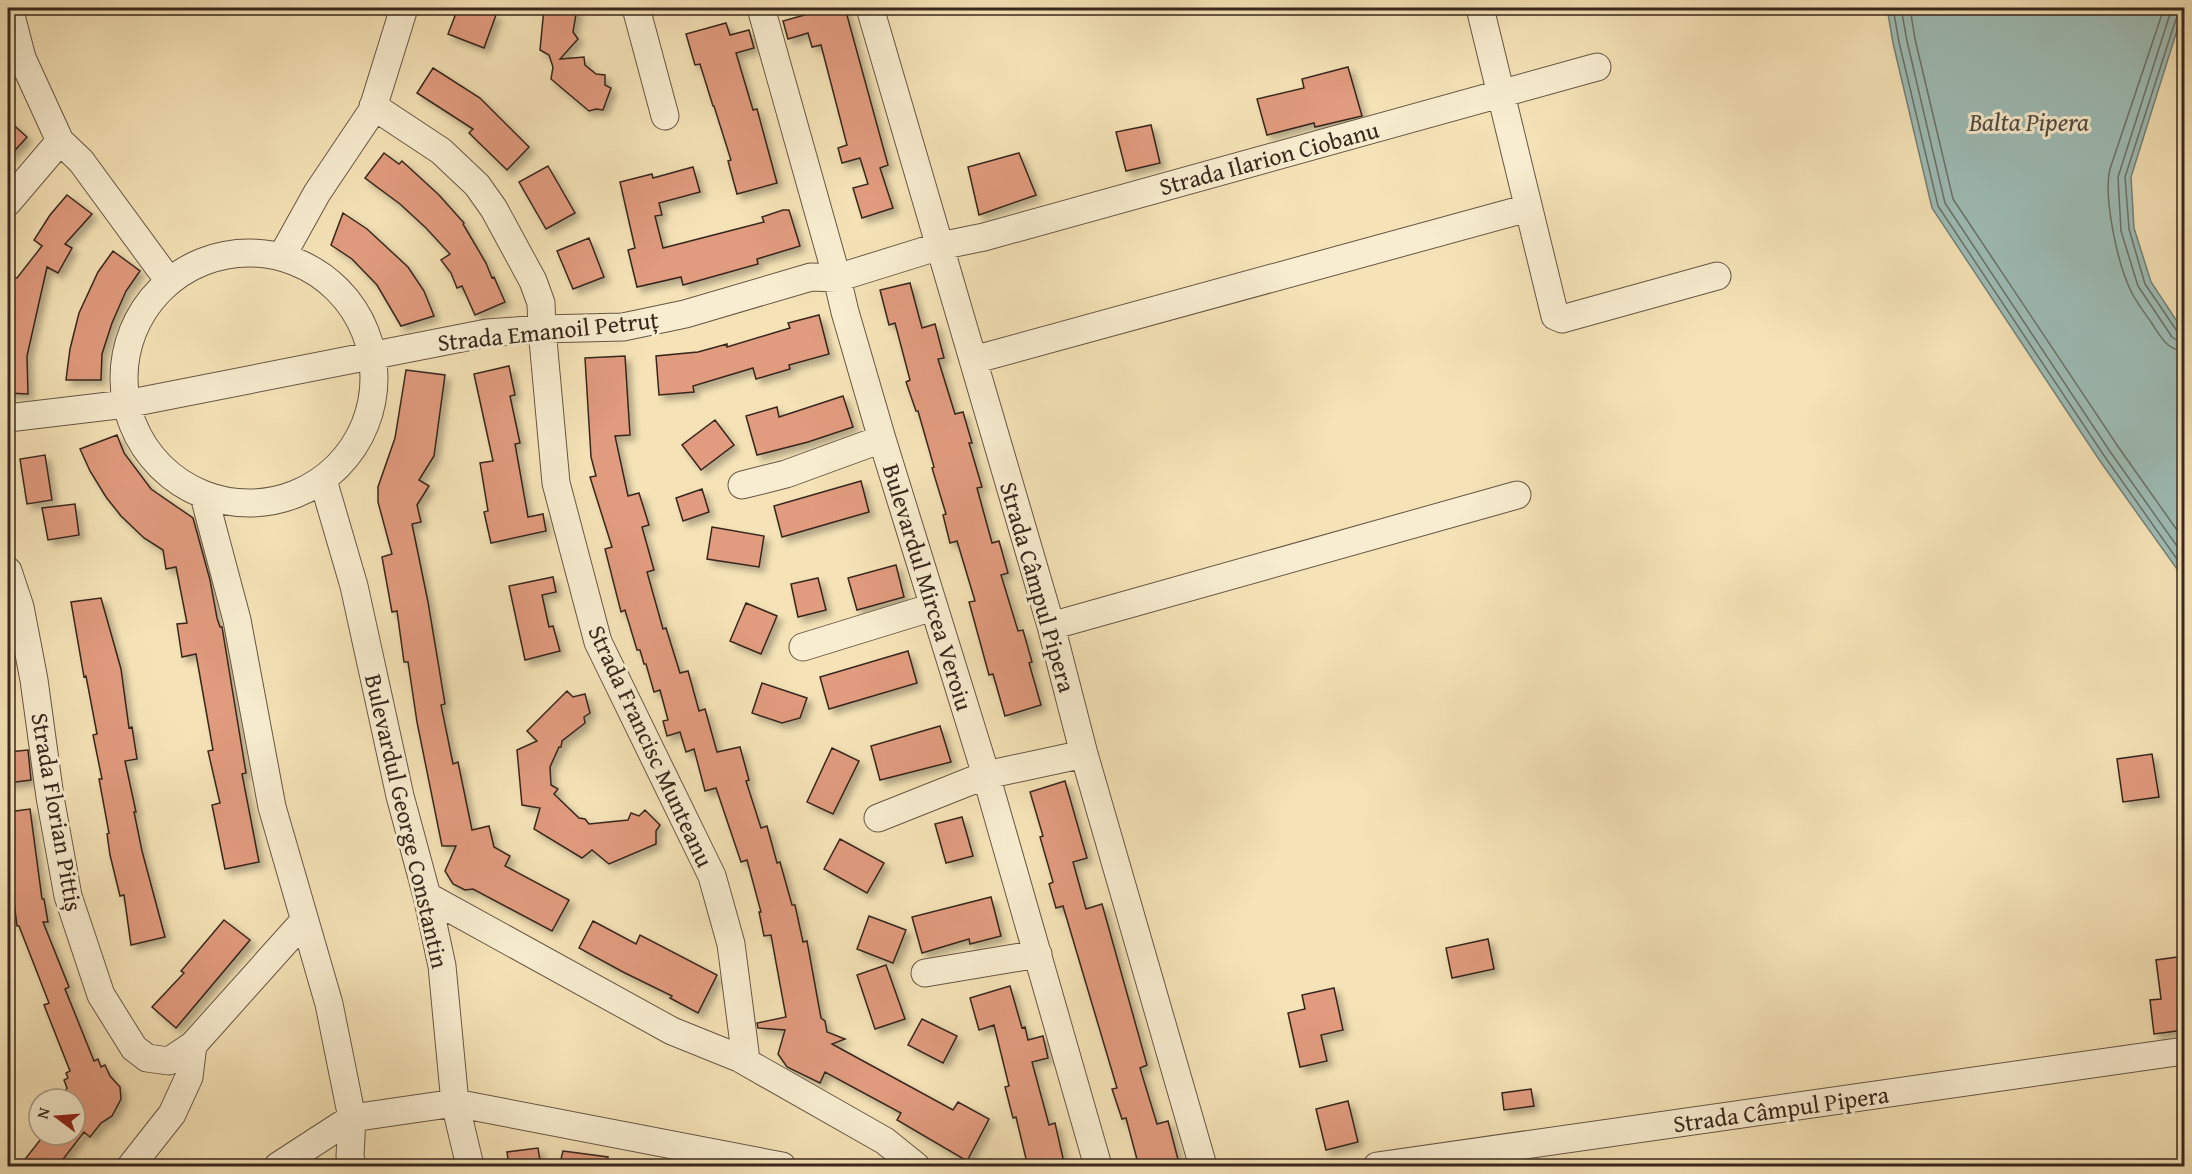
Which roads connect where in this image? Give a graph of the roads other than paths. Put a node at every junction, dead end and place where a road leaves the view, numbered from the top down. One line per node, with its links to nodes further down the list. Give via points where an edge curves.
1 (9, 8): 11 (street, via 22,58)
2 (404, 8): 9 (street)
3 (761, 8): 17 (street, Bulevardul Mircea Veroiu)
4 (870, 8): 14 (street, Strada Câmpul Pipera)
5 (1480, 8): 8 (street)
6 (632, 10): 10 (street)
7 (1597, 67): 8 (street, Strada Ilarion Ciobanu)
8 (1500, 94): 13 (street); 14 (street, Strada Ilarion Ciobanu)
9 (373, 106): 15 (street); 19 (street, Strada Francisc Munteanu, via 441,151 477,184 533,281 541,303)
10 (665, 116)
11 (60, 141): 12 (street); 18 (street, via 81,161)
12 (8, 202)
13 (1528, 208): 16 (street, via 1558,319); 21 (street)
14 (940, 246): 17 (street, Strada Emanoil Petruț); 21 (street, Strada Câmpul Pipera)
15 (282, 256): 18 (street, via 252,252 222,255 194,265); 20 (street, via 314,270 341,292 361,321)
16 (1717, 276)
17 (837, 278): 19 (street, Strada Emanoil Petruț, via 811,277 685,315 623,327); 24 (street, Bulevardul Mircea Veroiu)
18 (169, 281): 22 (street, via 146,306 130,336 123,370)
19 (542, 329): 20 (street, Strada Emanoil Petruț, via 487,333); 42 (street, Strada Francisc Munteanu, via 556,483 583,588 598,642 712,876 731,944 745,1052)
20 (372, 354): 22 (street, Strada Emanoil Petruț); 25 (street, via 374,389 366,424 349,455)
21 (973, 360): 31 (street, Strada Câmpul Pipera)
22 (126, 404): 23 (street, Strada Emanoil Petruț); 28 (street, via 133,429 156,463 182,485)
23 (8, 418)
24 (882, 439): 26 (street, via 786,474); 30 (street, Bulevardul Mircea Veroiu)
25 (323, 480): 28 (street, via 286,499 245,504); 36 (street, Bulevardul George Constantin, via 354,586 400,796)
26 (742, 485)
27 (1517, 495): 31 (street)
28 (204, 496): 37 (street, via 237,620 272,807)
29 (8, 571): 40 (street, Strada Florian Pittiș, via 20,607 34,680 68,896 101,995 135,1048 147,1058 169,1061)
30 (933, 607): 32 (street); 34 (street, Bulevardul Mircea Veroiu)
31 (1051, 626): 33 (street, Strada Câmpul Pipera)
32 (803, 647)
33 (1084, 754): 34 (street); 53 (street, Strada Câmpul Pipera)
34 (986, 775): 35 (street); 38 (street, Bulevardul Mircea Veroiu)
35 (878, 819)
36 (427, 896): 42 (street, via 672,1031); 43 (street, Bulevardul George Constantin, via 442,966)
37 (304, 921): 40 (street, Strada Florian Pittiș); 44 (street, via 329,1004)
38 (1038, 954): 39 (street); 52 (street, Bulevardul Mircea Veroiu)
39 (925, 974)
40 (193, 1045): 46 (street, via 189,1077 172,1114)
41 (2184, 1051): 54 (street, Strada Câmpul Pipera)
42 (739, 1058): 51 (street, via 885,1142)
43 (455, 1103): 44 (street); 45 (street); 49 (street, Bulevardul George Constantin)
44 (351, 1118): 47 (street); 48 (street)
45 (744, 1162): 50 (street)
46 (131, 1167)
47 (278, 1167)
48 (352, 1167)
49 (470, 1167)
50 (782, 1167)
51 (916, 1167)
52 (1098, 1167)
53 (1203, 1167)
54 (1377, 1167)

